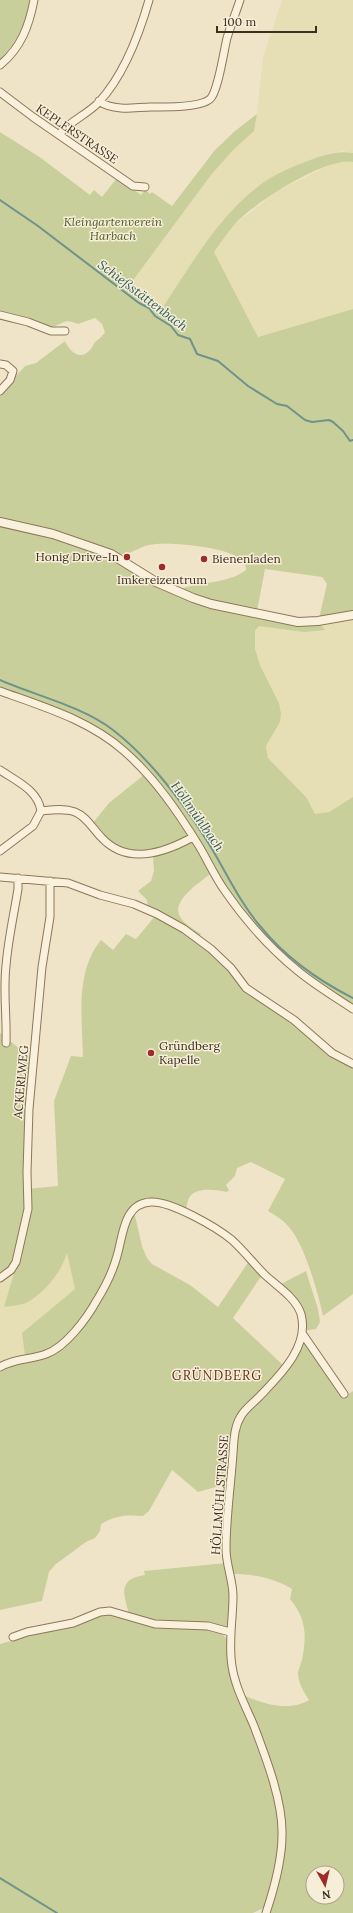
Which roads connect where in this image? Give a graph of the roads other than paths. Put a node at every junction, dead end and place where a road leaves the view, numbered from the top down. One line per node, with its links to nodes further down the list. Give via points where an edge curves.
1 (34, 0): 4 (street, via 22,39)
2 (149, 0): 6 (street, via 115,81)
3 (240, 0): 6 (street, via 215,89 206,102 143,108 109,106)
4 (0, 65)
5 (0, 92): 7 (street, KEPLERSTRASSE)
6 (100, 101): 7 (street)
7 (59, 135): 8 (street, KEPLERSTRASSE, via 133,186)
8 (145, 187)
9 (0, 315): 10 (street, via 51,331)
10 (65, 331)
11 (0, 364): 12 (street, via 13,371 10,380)
12 (0, 391)
13 (0, 522): 14 (street, via 53,534 104,552 173,590 211,604 298,622 318,622)
14 (353, 615)
15 (0, 691): 18 (street, via 76,720 108,738 136,762 158,787)
16 (0, 770): 17 (street, via 32,792)
17 (41, 811): 18 (street, via 76,812 109,845 134,854 159,852); 19 (street, via 33,826)
18 (193, 837): 23 (street, via 226,892 269,943 299,972)
19 (0, 851)
20 (0, 877): 21 (street)
21 (18, 878): 22 (street); 24 (street, via 6,965)
22 (50, 881): 25 (street, via 75,885 134,904 184,929 224,961 246,988 294,1020 332,1054); 26 (street, ACKERLWEG, via 50,917 42,967 29,1109 28,1208 16,1262 11,1270)
23 (353, 1009)
24 (6, 1043)
25 (353, 1064)
26 (0, 1278)
27 (302, 1333): 28 (street, HÖLLMÜHLSTRASSE, via 301,1314 295,1304 231,1239 186,1213 165,1204 148,1202 129,1214 109,1275 91,1312 76,1329 45,1355 13,1360); 29 (street); 30 (street, HÖLLMÜHLSTRASSE, via 293,1356 242,1414 235,1430 226,1537 226,1558 233,1594)
28 (0, 1367)
29 (344, 1394)
30 (230, 1632): 31 (street, via 208,1626 156,1624 110,1611 100,1612 73,1623); 32 (street, HÖLLMÜHLSTRASSE, via 232,1670 262,1748 282,1823 280,1855)
31 (13, 1637)
32 (266, 1913)

